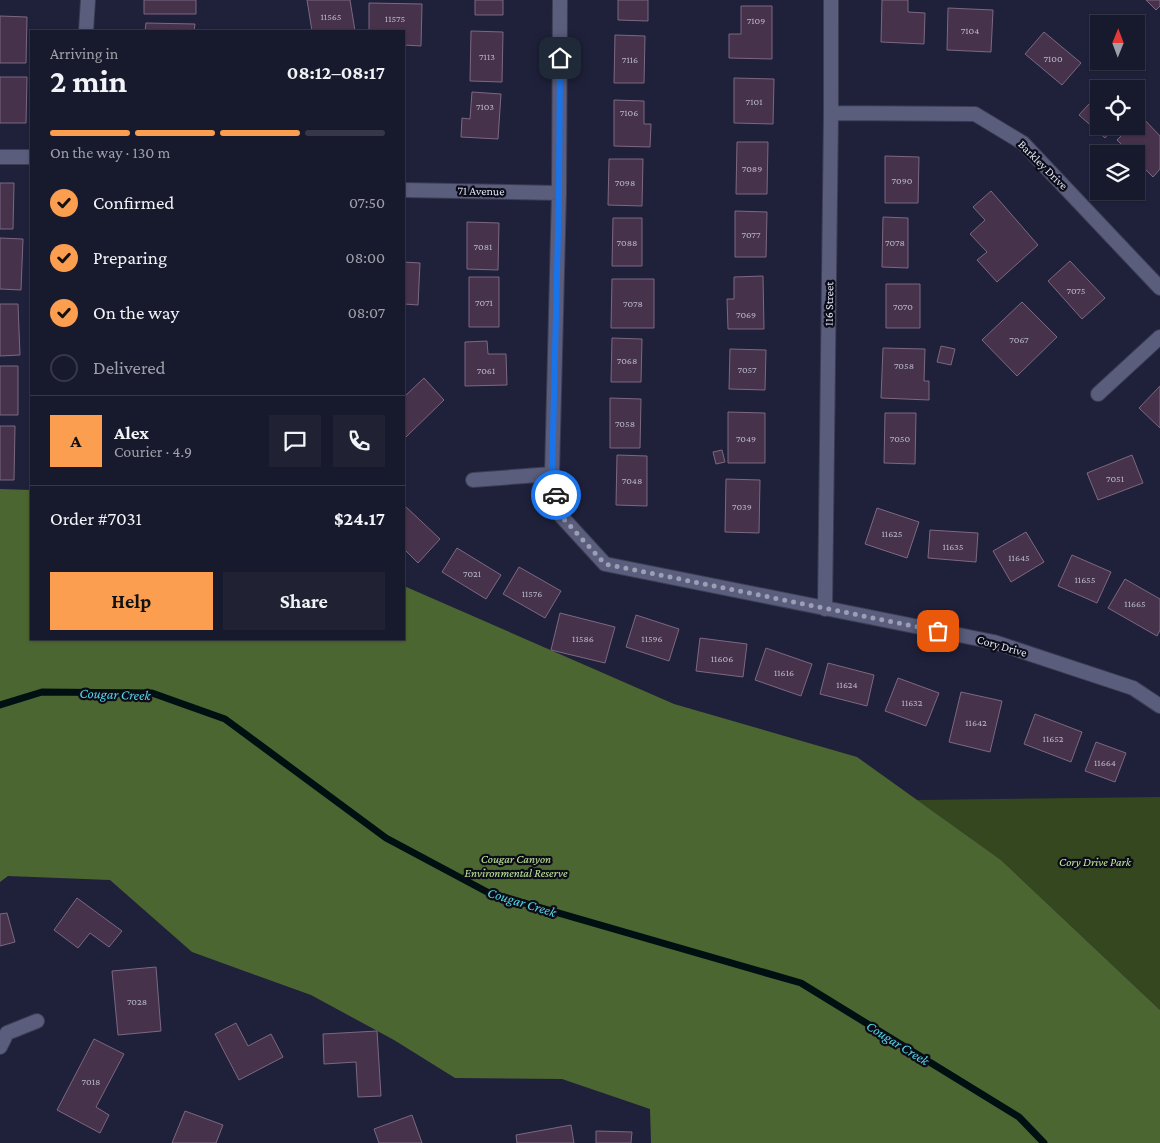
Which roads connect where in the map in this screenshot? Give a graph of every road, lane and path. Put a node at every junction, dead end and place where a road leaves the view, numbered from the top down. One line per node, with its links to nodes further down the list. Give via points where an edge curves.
1 (88, 0): 4 (street)
2 (560, 0): 9 (street)
3 (831, 0): 5 (street, 116 Street)
4 (86, 30)
5 (831, 113): 10 (street, Barkley Drive, via 975,114 1023,143); 15 (street, 116 Street)
6 (0, 157): 7 (street)
7 (30, 158)
8 (405, 190): 9 (street, 71 Avenue)
9 (559, 193): 13 (street)
10 (1160, 288)
11 (1160, 336): 12 (street)
12 (1098, 394)
13 (552, 474): 14 (street); 15 (street, Cory Drive, via 561,516 605,564)
14 (473, 480)
15 (825, 609): 16 (street, Cory Drive, via 994,642 1133,688)
16 (1160, 706)
17 (37, 1021): 18 (street, via 7,1033)
18 (0, 1047)

